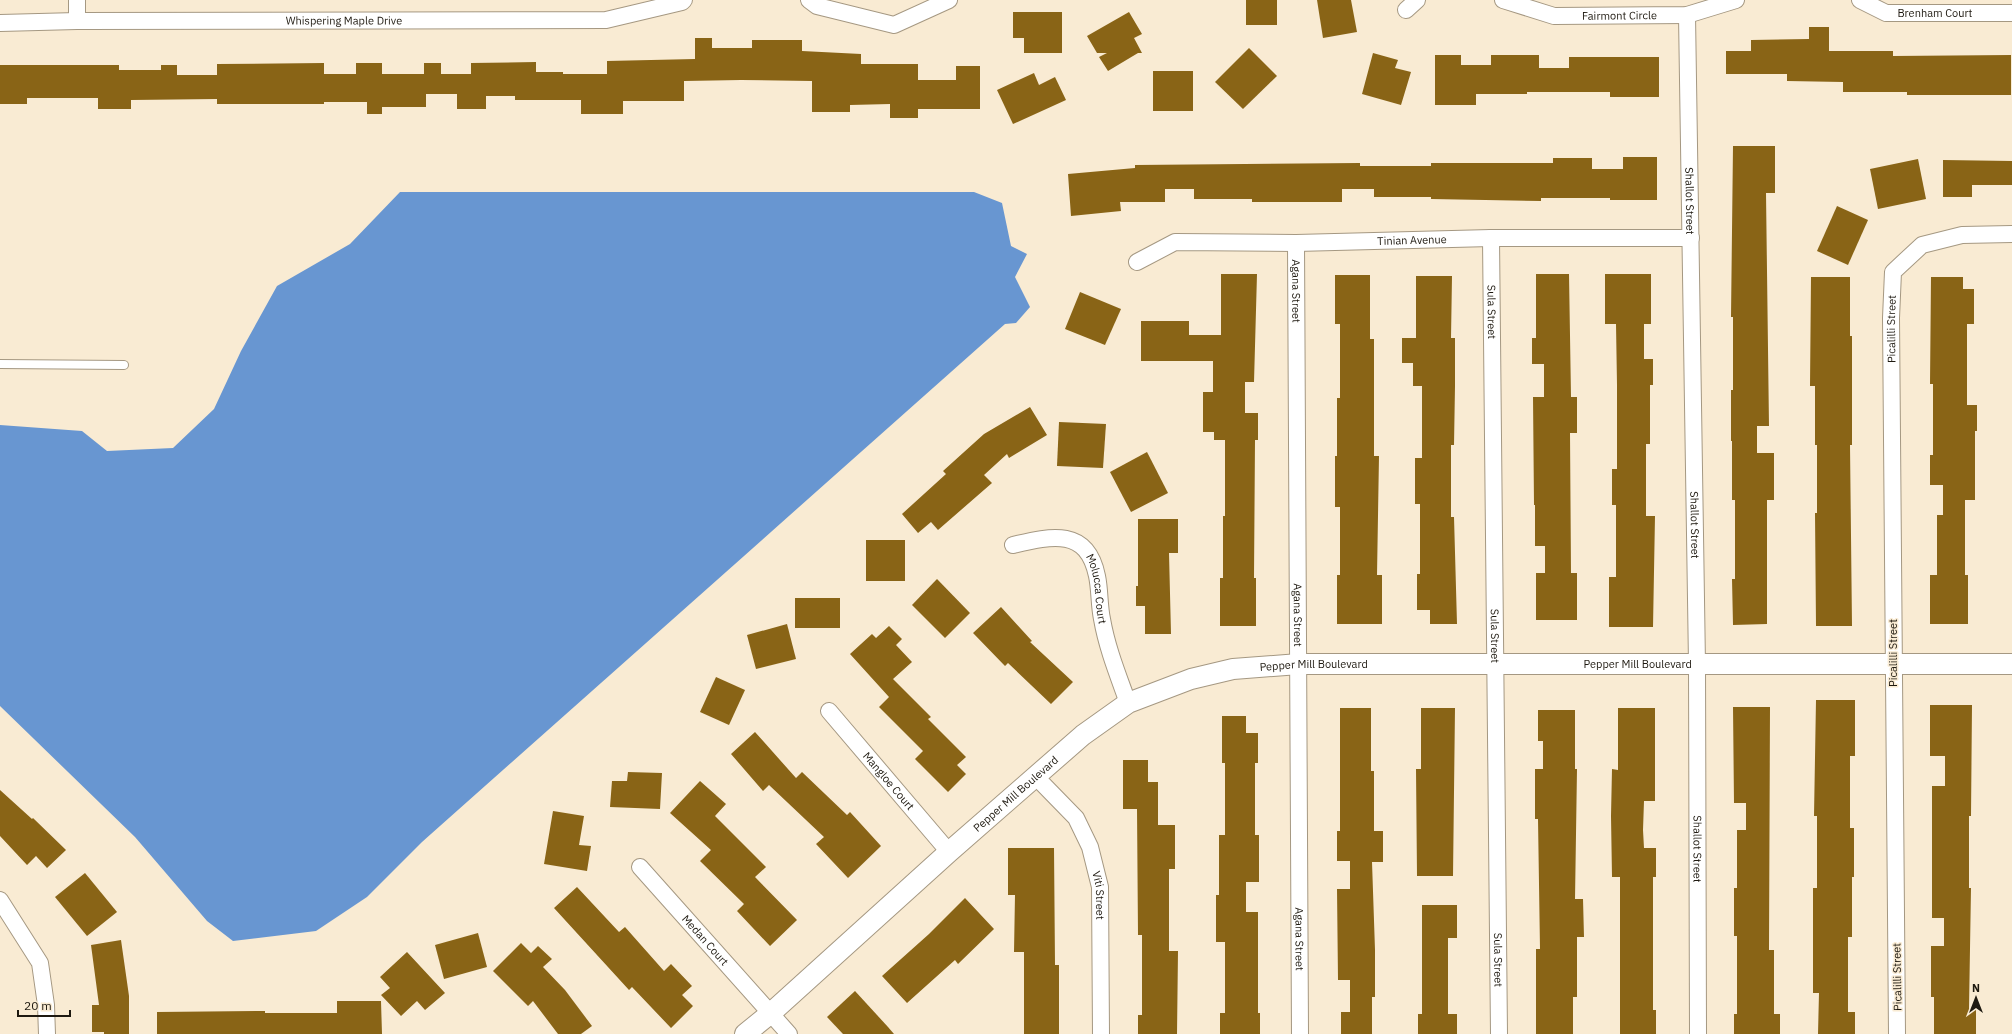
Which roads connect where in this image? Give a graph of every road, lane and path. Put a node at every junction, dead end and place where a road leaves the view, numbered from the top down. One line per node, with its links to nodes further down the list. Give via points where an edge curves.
1 (77, 0): 10 (street)
2 (684, 0): 10 (street, Whispering Maple Drive, via 606,20)
3 (809, 0): 4 (street, via 817,6 894,25)
4 (949, 0)
5 (1503, 0): 9 (street, Fairmont Circle, via 1554,16)
6 (1736, 0): 9 (street, Fairmont Circle)
7 (1860, 0): 8 (street, Brenham Court, via 1886,13)
8 (2012, 13)
9 (1687, 15): 14 (street, Shallot Street)
10 (77, 21): 11 (street, Whispering Maple Drive)
11 (0, 23)
12 (2012, 234): 23 (street, Picalilli Street, via 1962,235 1922,244 1893,272)
13 (1491, 238): 14 (street, Tinian Avenue); 15 (street, Tinian Avenue); 21 (street, Sula Street)
14 (1691, 238): 22 (street, Shallot Street)
15 (1296, 243): 16 (street, Tinian Avenue, via 1175,242); 20 (street, Agana Street)
16 (1137, 262)
17 (0, 364): 18 (lane)
18 (124, 365)
19 (1013, 545): 25 (street, Molucca Court, via 1036,539 1067,538 1092,556 1109,648)
20 (1299, 664): 21 (street, Pepper Mill Boulevard); 25 (street, Pepper Mill Boulevard, via 1233,669 1191,679); 36 (street, Agana Street)
21 (1496, 664): 22 (street, Pepper Mill Boulevard); 37 (street, Sula Street)
22 (1697, 664): 23 (street, Pepper Mill Boulevard); 38 (street, Shallot Street)
23 (1893, 664): 24 (street, Pepper Mill Boulevard); 39 (street, Picalilli Street)
24 (2012, 664)
25 (1128, 703): 27 (street, Pepper Mill Boulevard, via 1083,735)
26 (829, 711): 28 (street, Mangloe Court)
27 (1036, 777): 28 (street, Pepper Mill Boulevard); 35 (street, Viti Street, via 1076,818 1090,847 1100,887)
28 (949, 852): 31 (street, Pepper Mill Boulevard)
29 (640, 867): 31 (street, Medan Court)
30 (1, 905): 32 (street, via 40,963)
31 (771, 1013): 33 (street, Pepper Mill Boulevard); 34 (street, Medan Court)
32 (47, 1034)
33 (745, 1034)
34 (789, 1034)
35 (1101, 1034)
36 (1300, 1034)
37 (1499, 1034)
38 (1698, 1034)
39 (1897, 1034)

